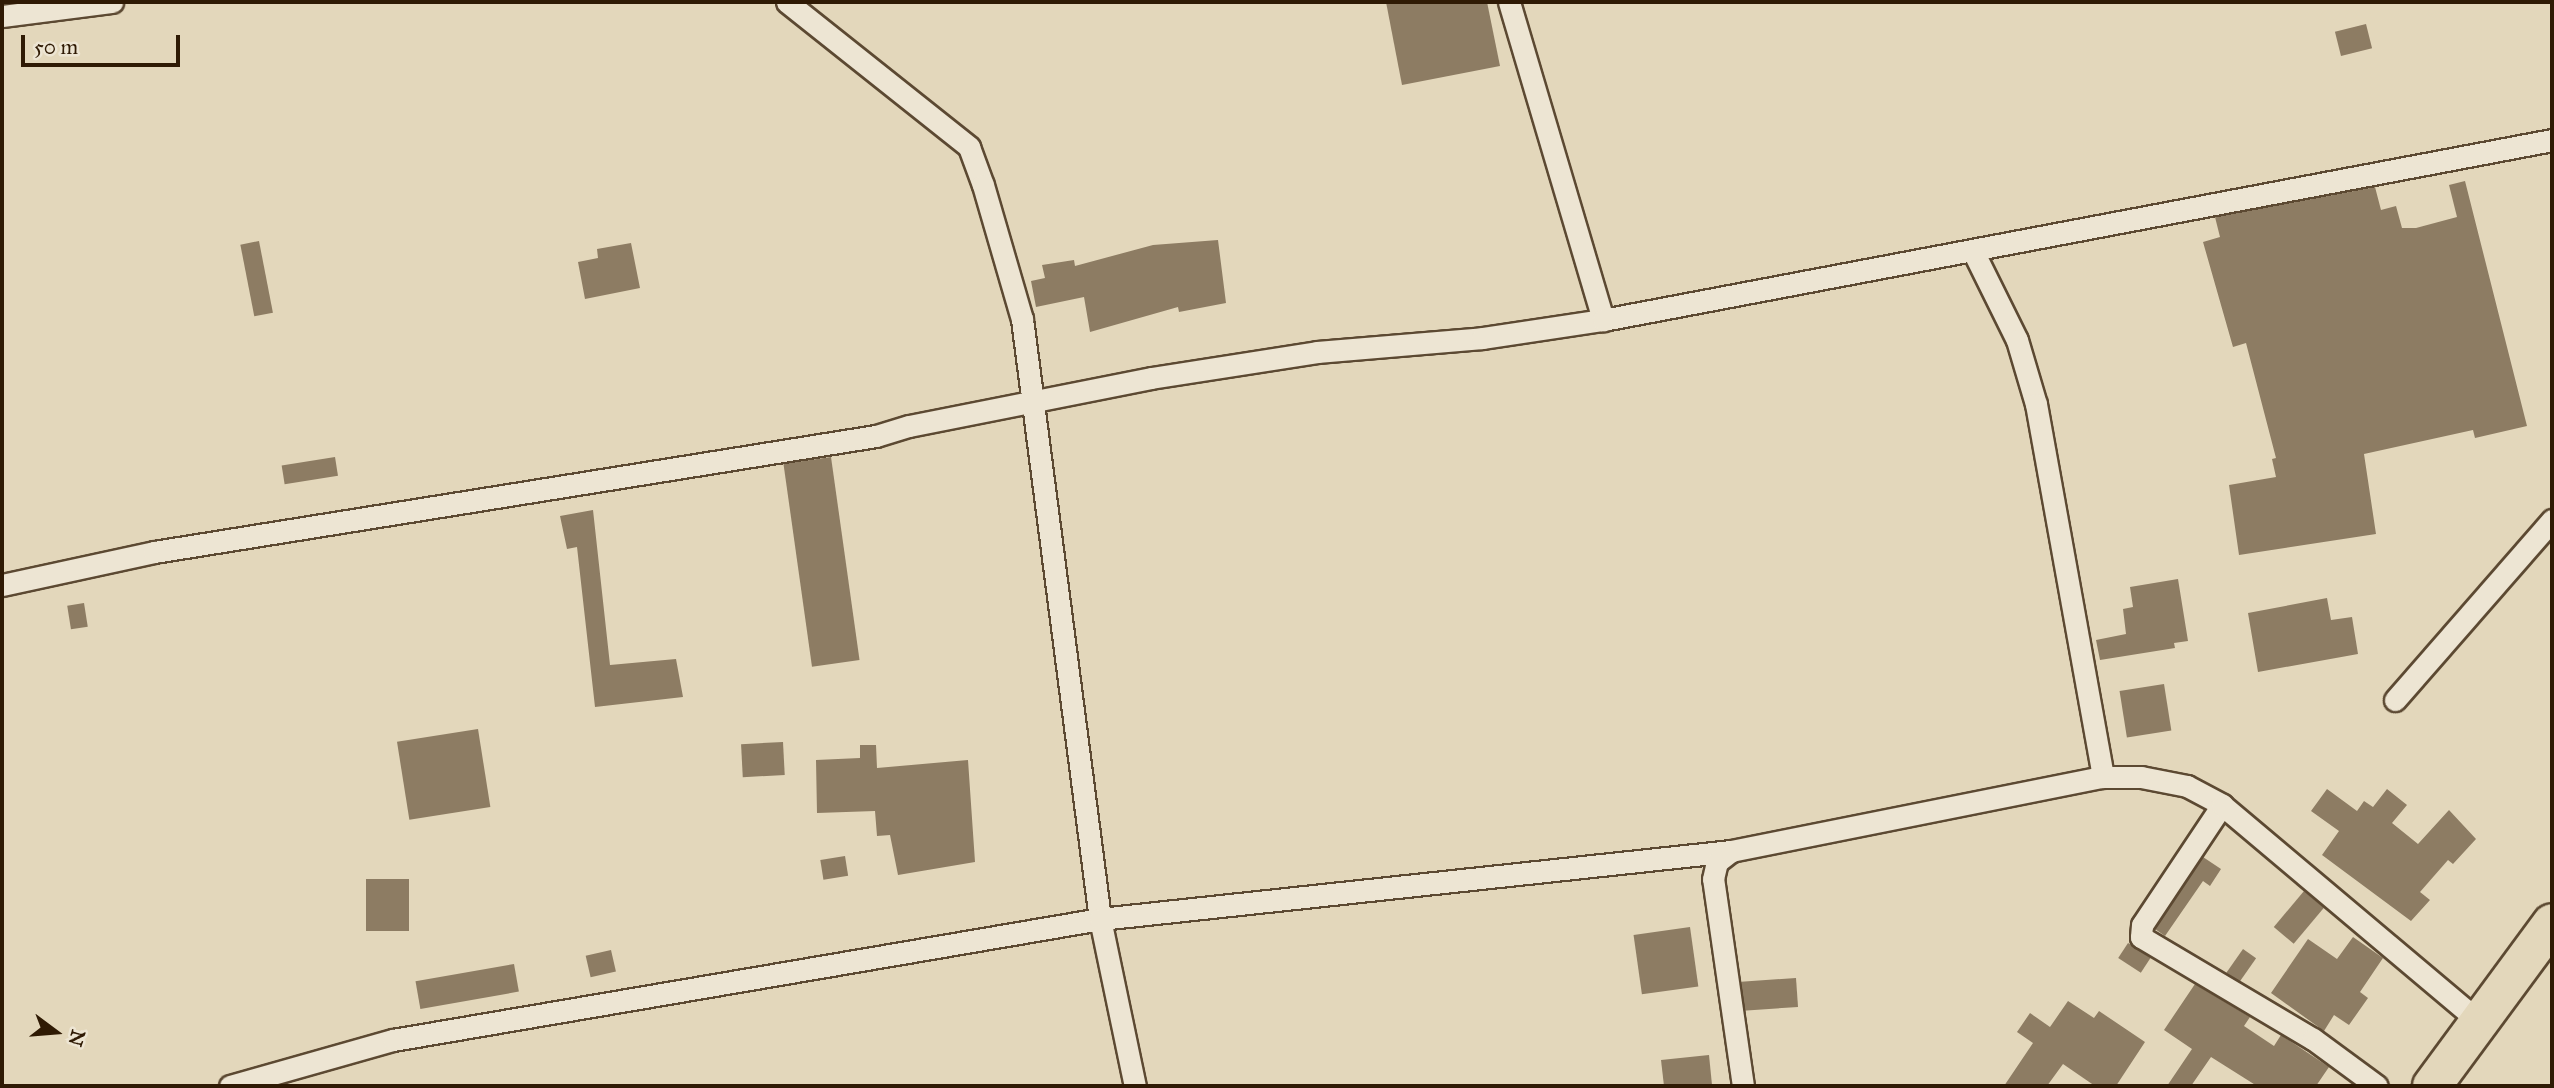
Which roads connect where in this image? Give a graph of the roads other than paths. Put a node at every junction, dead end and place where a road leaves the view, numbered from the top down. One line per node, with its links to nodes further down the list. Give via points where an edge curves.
1 (112, 2): 4 (street)
2 (787, 2): 8 (street, via 969,147 1022,319)
3 (1509, 2): 7 (street)
4 (2, 16)
5 (2552, 140): 6 (street)
6 (1973, 251): 7 (street); 12 (street, via 2017,340 2036,404)
7 (1603, 320): 8 (street, via 1482,338 1317,352)
8 (1032, 401): 10 (street, via 877,436 154,552); 15 (street)
9 (2552, 520): 11 (street)
10 (2, 585)
11 (2395, 700)
12 (2103, 777): 13 (street, via 2141,777 2187,786); 14 (street)
13 (2222, 805): 17 (street); 21 (street, via 2141,925 2141,937 2313,1039)
14 (1731, 851): 15 (street); 20 (street, via 1717,862 1713,879)
15 (1100, 919): 18 (street, via 393,1040); 19 (street)
16 (2552, 923): 17 (highway)
17 (2477, 1020): 22 (highway)
18 (230, 1086)
19 (1135, 1086)
20 (1743, 1086)
21 (2377, 1086)
22 (2432, 1086)

